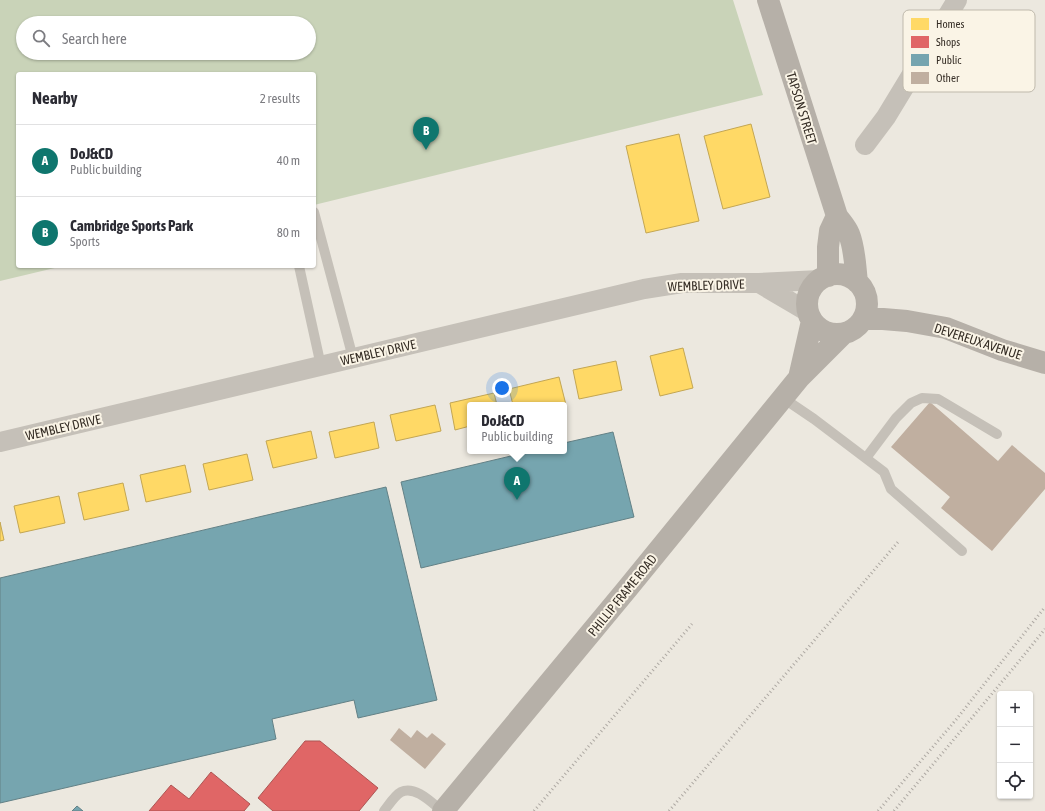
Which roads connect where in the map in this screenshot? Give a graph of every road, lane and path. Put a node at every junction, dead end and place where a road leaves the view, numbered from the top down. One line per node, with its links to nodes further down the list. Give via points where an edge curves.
1 (768, 0): 6 (street, TAPSON STREET)
2 (957, 0): 3 (street)
3 (951, 10)
4 (903, 90): 5 (street, via 886,118)
5 (865, 145)
6 (837, 216): 9 (street, via 830,231); 10 (street, TAPSON STREET, via 845,226 852,243)
7 (316, 219): 15 (lane)
8 (299, 268): 17 (lane)
9 (824, 278): 10 (street, via 838,275); 11 (street, WEMBLEY DRIVE); 12 (street, via 813,286 809,294 807,303)
10 (856, 282): 13 (street, via 863,289 866,299 867,309)
11 (759, 283): 12 (street, WEMBLEY DRIVE); 15 (street, WEMBLEY DRIVE, via 682,283 644,289)
12 (810, 317): 14 (street, via 818,328 826,332); 18 (street, PHILLIP FRAME ROAD)
13 (863, 319): 14 (street, via 858,326); 16 (street, DEVEREUX AVENUE, via 908,321 946,328 1002,350)
14 (843, 334): 18 (street, PHILLIP FRAME ROAD)
15 (353, 358): 17 (street, WEMBLEY DRIVE)
16 (1045, 363)
17 (322, 366): 21 (street, WEMBLEY DRIVE)
18 (799, 378): 19 (street, PHILLIP FRAME ROAD)
19 (783, 398): 22 (lane); 25 (street, PHILLIP FRAME ROAD)
20 (997, 434): 22 (lane, via 938,399 922,398 911,403 896,418)
21 (0, 442)
22 (866, 458): 23 (lane, via 884,472 891,490)
23 (962, 551)
24 (384, 811): 25 (lane, via 400,792 407,791 417,792)
25 (442, 811)

